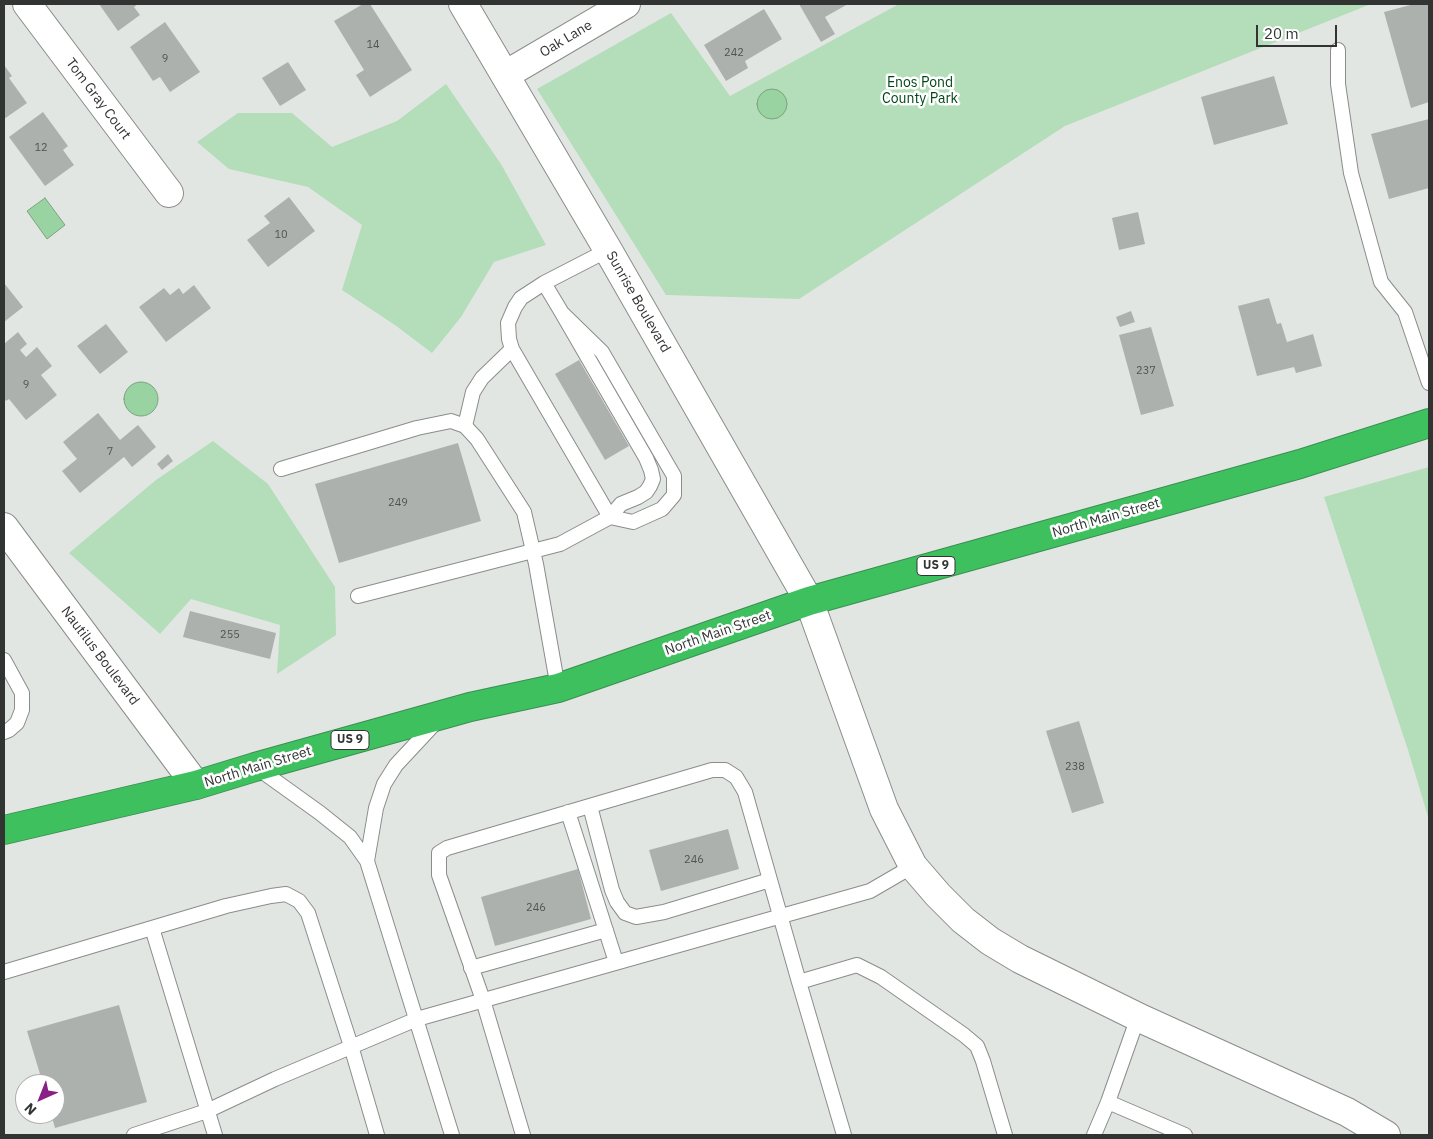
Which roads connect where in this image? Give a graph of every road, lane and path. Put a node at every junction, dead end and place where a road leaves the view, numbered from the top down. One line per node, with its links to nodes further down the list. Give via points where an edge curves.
1 (27, 4): 6 (street, Tom Gray Court)
2 (463, 4): 5 (street, Sunrise Boulevard)
3 (626, 4): 5 (street, Oak Lane)
4 (1338, 50): 11 (lane, via 1338,84 1351,173 1381,282 1405,312)
5 (505, 75): 7 (street, Sunrise Boulevard)
6 (169, 194)
7 (608, 250): 8 (lane); 19 (street, Sunrise Boulevard)
8 (544, 283): 9 (lane); 10 (lane, via 521,298 515,307 508,323)
9 (562, 313): 15 (lane, via 651,470 653,479 646,492 621,504); 15 (lane, via 602,352 674,476 674,495 662,509 633,522)
10 (512, 348): 13 (lane, via 482,378 473,392); 15 (lane)
11 (1429, 382)
12 (1429, 423): 19 (highway, North Main Street / US 9, via 1300,464)
13 (465, 426): 14 (lane, via 451,421 417,428); 17 (lane, via 477,439 524,512)
14 (281, 469)
15 (610, 517): 17 (lane, via 560,544)
16 (4, 527): 25 (street, Nautilus Boulevard)
17 (533, 551): 18 (lane); 21 (lane)
18 (358, 596)
19 (809, 601): 21 (highway, North Main Street / US 9); 30 (street, Sunrise Boulevard, via 884,809)
20 (5, 666): 23 (lane, via 22,692 22,710 18,723)
21 (558, 688): 22 (highway, North Main Street / US 9)
22 (444, 714): 24 (highway, North Main Street / US 9); 29 (lane, via 396,765 384,784 376,808)
23 (4, 732)
24 (255, 767): 25 (highway, North Main Street / US 9); 29 (lane, via 350,836)
25 (196, 786): 28 (highway, North Main Street / US 9)
26 (590, 806): 27 (lane); 31 (lane, via 712,770 725,770 736,777 745,792); 31 (lane, via 612,890 625,913 636,918)
27 (568, 812): 34 (lane); 36 (lane, via 447,848 440,853 439,875)
28 (4, 830)
29 (367, 860): 41 (lane)
30 (913, 866): 32 (lane, via 870,891); 40 (street, Sunrise Boulevard, via 963,920 990,941)
31 (770, 880): 32 (lane)
32 (780, 915): 35 (lane); 38 (lane)
33 (152, 928): 37 (lane); 42 (lane, via 271,896 286,894 299,901 308,913); 44 (lane)
34 (606, 930): 35 (lane); 36 (lane)
35 (616, 962): 39 (lane)
36 (471, 968): 39 (lane)
37 (4, 972)
38 (799, 982): 50 (lane); 51 (lane, via 857,965 964,1035 976,1046 983,1061)
39 (483, 1000): 41 (lane); 49 (lane)
40 (1138, 1017): 43 (lane); 54 (street, Sunrise Boulevard, via 1347,1112)
41 (416, 1019): 42 (lane); 48 (lane)
42 (351, 1046): 44 (lane); 47 (lane)
43 (1108, 1102): 52 (lane); 53 (lane)
44 (207, 1111): 45 (lane); 46 (lane)
45 (134, 1135)
46 (214, 1135)
47 (377, 1135)
48 (452, 1135)
49 (523, 1135)
50 (844, 1135)
51 (1005, 1135)
52 (1094, 1135)
53 (1185, 1135)
54 (1386, 1135)

